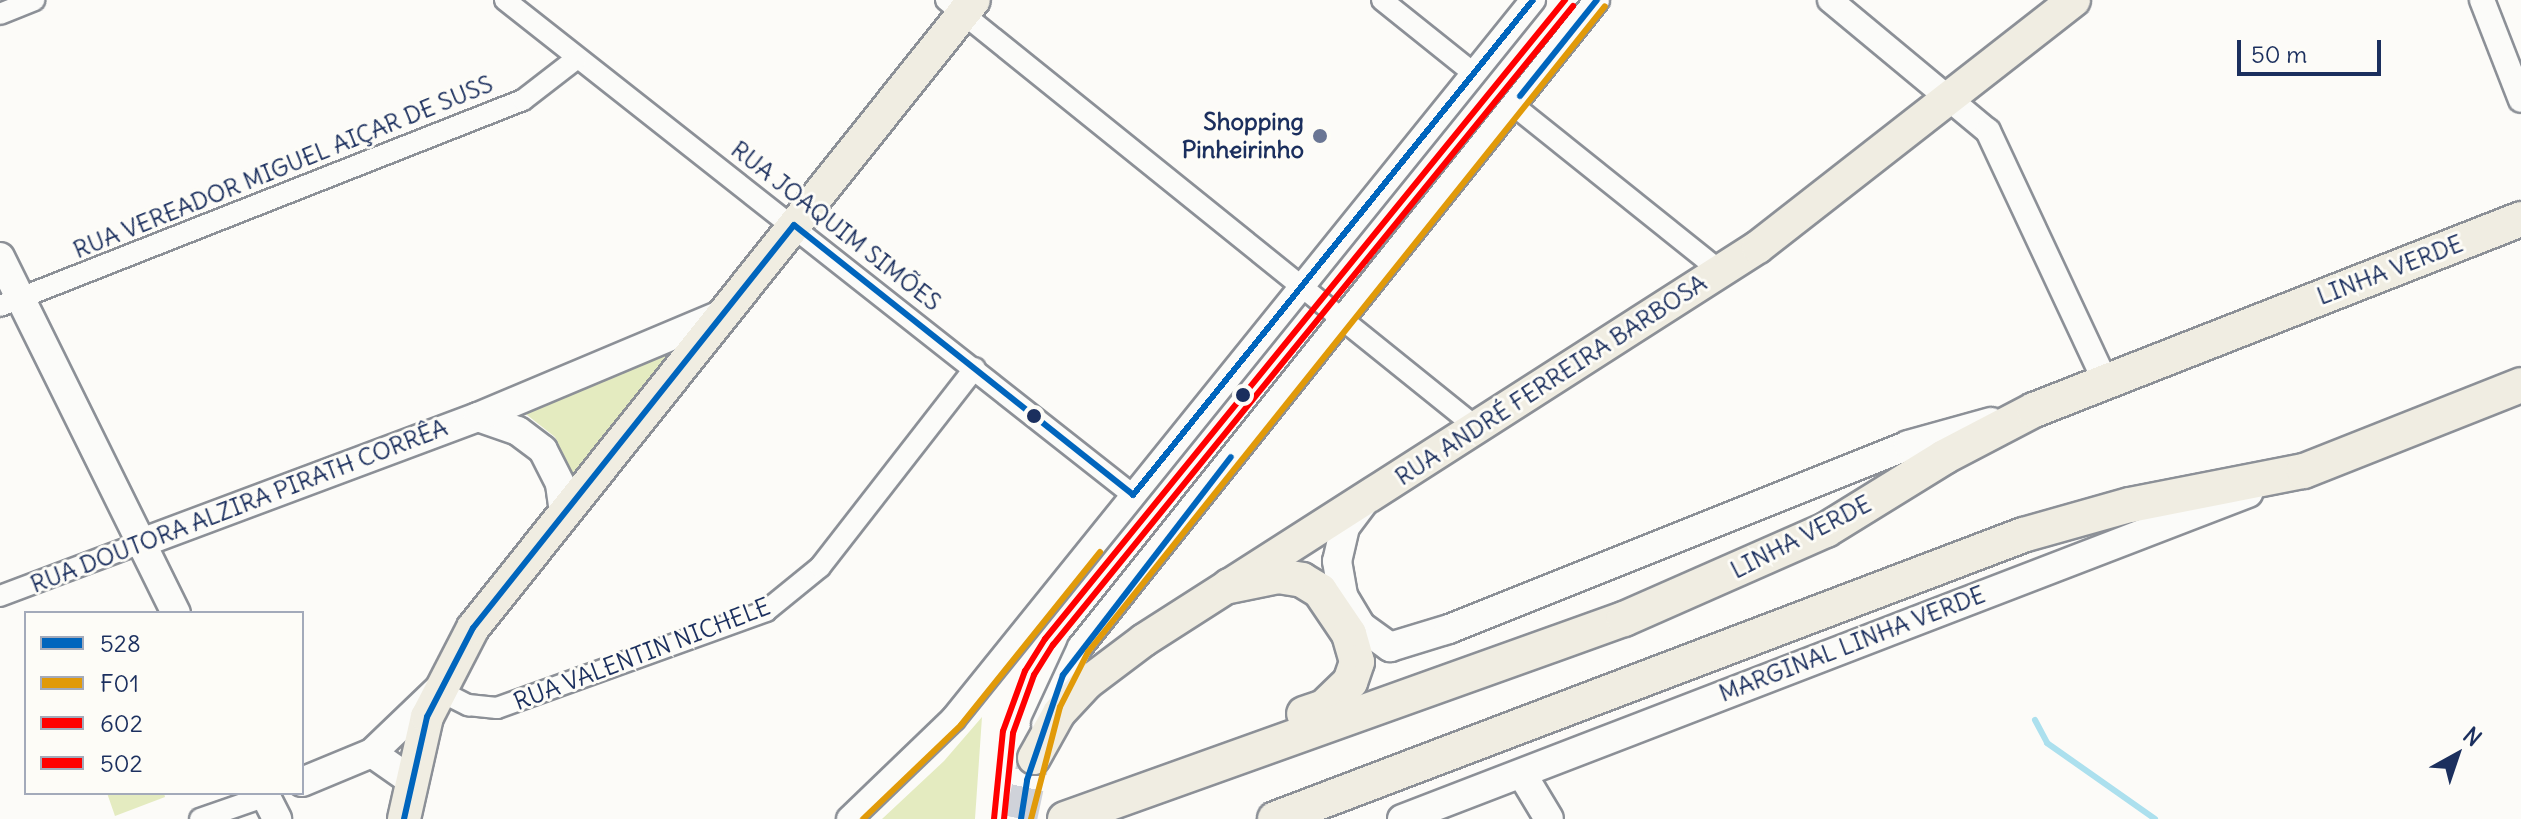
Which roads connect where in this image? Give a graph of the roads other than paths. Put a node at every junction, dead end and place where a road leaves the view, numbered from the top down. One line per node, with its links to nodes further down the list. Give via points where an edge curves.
1 (34, 0): 10 (street)
2 (505, 0): 11 (street, RUA JOAQUIM SIMÕES)
3 (1382, 0): 12 (street)
4 (1533, 0): 12 (street)
5 (1597, 0): 15 (street)
6 (1830, 0): 13 (street)
7 (2074, 0): 13 (main road, RUA ANDRÉ FERREIRA BARBOSA)
8 (2482, 0): 14 (street)
9 (961, 4): 17 (main road); 20 (street)
10 (0, 14)
11 (576, 59): 17 (street, RUA JOAQUIM SIMÕES); 21 (street, RUA VEREADOR MIGUEL AIÇAR DE SUSS, via 523,100)
12 (1473, 73): 20 (street)
13 (1954, 98): 19 (main road, RUA ANDRÉ FERREIRA BARBOSA, via 1807,212); 25 (street, via 1998,147)
14 (2521, 100)
15 (1513, 105): 19 (street); 23 (street)
16 (2521, 219): 25 (highway, LINHA VERDE)
17 (794, 225): 22 (main road); 24 (street, RUA JOAQUIM SIMÕES)
18 (0, 257): 21 (main road)
19 (1720, 271): 29 (main road, RUA ANDRÉ FERREIRA BARBOSA)
20 (1302, 287): 23 (street); 31 (street)
21 (10, 302): 34 (main road)
22 (723, 314): 28 (main road, RUA DOUTORA ALZIRA PIRATH CORRÊA); 33 (main road)
23 (1342, 319): 29 (street); 40 (street, via 1080,647 1051,703)
24 (975, 368): 31 (street, RUA JOAQUIM SIMÕES); 38 (street, RUA VALENTIN NICHELE, via 820,567 766,611 497,708 468,705)
25 (2105, 381): 27 (highway, LINHA VERDE)
26 (2521, 385): 30 (highway)
27 (2034, 410): 32 (main road, via 1908,445 1449,629 1390,647 1361,626 1343,596 1337,561 1345,527); 44 (highway, LINHA VERDE, via 1787,550 1624,619)
28 (478, 417): 33 (main road, RUA DOUTORA ALZIRA PIRATH CORRÊA, via 518,431 543,450 560,484); 34 (main road, RUA DOUTORA ALZIRA PIRATH CORRÊA)
29 (1476, 427): 32 (main road, RUA ANDRÉ FERREIRA BARBOSA)
30 (2304, 471): 41 (main road, MARGINAL LINHA VERDE, via 1578,748); 50 (highway, via 2130,505 2023,535)
31 (1133, 495): 48 (street, via 953,719)
32 (1366, 498): 35 (main road, RUA ANDRÉ FERREIRA BARBOSA)
33 (564, 513): 38 (main road, via 492,602)
34 (141, 543): 36 (street, RUA DOUTORA ALZIRA PIRATH CORRÊA); 37 (main road)
35 (1229, 586): 40 (main road, RUA ANDRÉ FERREIRA BARBOSA, via 1087,683 1059,713); 44 (highway, via 1278,576 1320,591 1349,634 1357,662 1350,682 1324,707 1146,777)
36 (0, 596)
37 (175, 611)
38 (438, 690): 39 (main road); 42 (main road)
39 (372, 753): 42 (main road); 43 (main road)
40 (1034, 758)
41 (1522, 774): 51 (main road, MARGINAL LINHA VERDE); 52 (main road)
42 (409, 779): 47 (main road)
43 (304, 781)
44 (1121, 797): 49 (highway, LINHA VERDE)
45 (270, 800): 46 (street)
46 (200, 819)
47 (404, 819)
48 (849, 819)
49 (1065, 819)
50 (1275, 819)
51 (1402, 819)
52 (1549, 819)

